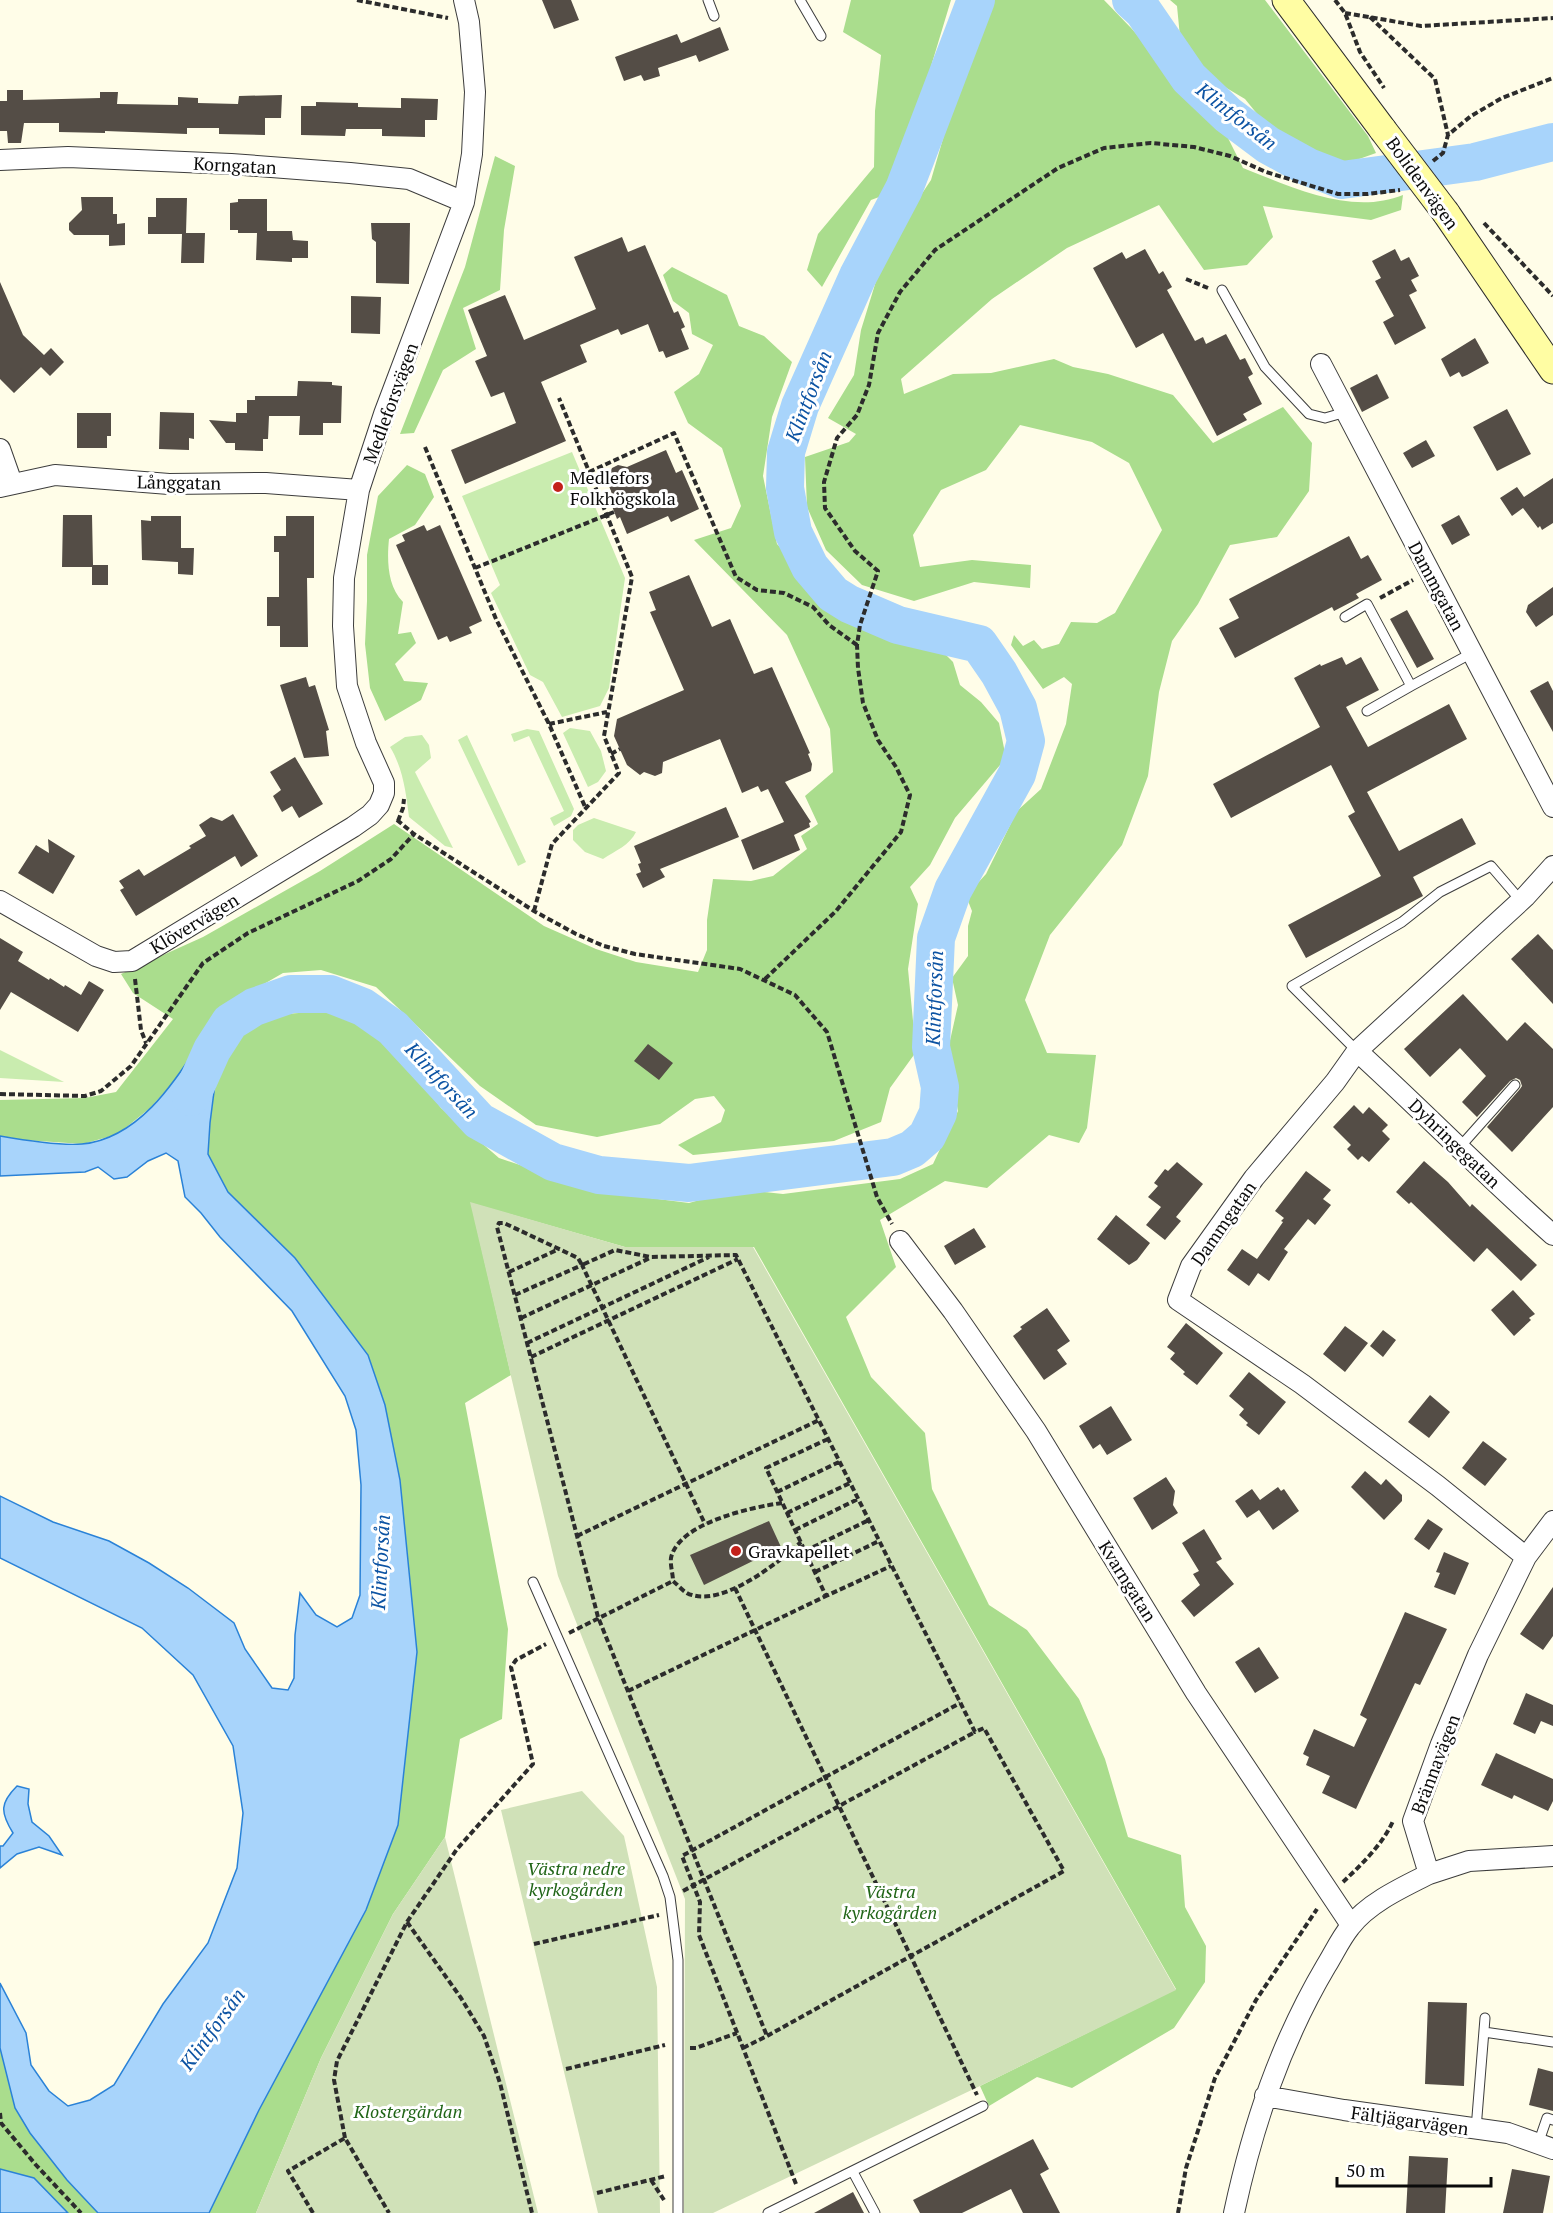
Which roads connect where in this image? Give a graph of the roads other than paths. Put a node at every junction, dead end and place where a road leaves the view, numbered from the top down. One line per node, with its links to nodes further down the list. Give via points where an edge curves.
1 (464, 0): 8 (street, Medleforsvägen, via 476,92)
2 (708, 0): 5 (lane)
3 (800, 0): 6 (lane)
4 (1286, 0): 11 (main road, Bolidenvägen, bridge, via 1446,213)
5 (714, 16)
6 (821, 36)
7 (0, 160): 8 (street, Korngatan, via 68,157 350,173 410,179)
8 (464, 202): 15 (street, Medleforsvägen)
9 (1222, 290): 12 (lane, via 1265,367 1309,414 1325,418)
10 (1321, 364): 12 (street, Dammgatan)
11 (1553, 370)
12 (1346, 412): 17 (street, Dammgatan)
13 (0, 449): 14 (street)
14 (6, 485): 15 (street, Långgatan, via 54,475 169,484 266,483)
15 (358, 490): 20 (street, Medleforsvägen, via 344,578 343,626 347,686 384,783)
16 (1345, 616): 18 (lane, via 1366,604)
17 (1472, 653): 18 (lane); 21 (street, Dammgatan)
18 (1411, 686): 19 (lane)
19 (1367, 711)
20 (379, 805): 23 (street, Klövervägen, via 353,826 132,961 114,962 96,956)
21 (1553, 807)
22 (1553, 866): 24 (street, Dammgatan)
23 (0, 901)
24 (1521, 901): 25 (street, Dammgatan); 25 (lane, via 1491,866 1440,892 1402,921 1292,986)
25 (1357, 1051): 27 (street, Dyhringegatan); 31 (street, Dammgatan, via 1254,1178 1191,1266 1178,1300 1302,1384)
26 (1515, 1085): 27 (lane)
27 (1459, 1148): 28 (street, Dyhringegatan)
28 (1553, 1235)
29 (900, 1241): 35 (street, Kvarngatan, via 1036,1431 1196,1693)
30 (1553, 1521): 31 (street, Brännavägen)
31 (1526, 1557): 34 (street, Brännavägen, via 1478,1655 1413,1821)
32 (533, 1582): 45 (lane, via 670,1897 678,1960)
33 (1553, 1856): 34 (street, via 1469,1861)
34 (1429, 1874): 35 (street, via 1385,1896)
35 (1351, 1925): 39 (street, via 1312,1989)
36 (1485, 2018): 37 (lane)
37 (1484, 2032): 38 (lane); 42 (lane)
38 (1553, 2042)
39 (1264, 2096): 42 (street, Fältjägarvägen); 48 (street)
40 (983, 2106): 44 (lane)
41 (1553, 2120): 43 (lane, via 1547,2118)
42 (1476, 2129): 43 (street, Fältjägarvägen, via 1508,2133)
43 (1546, 2146)
44 (854, 2172): 46 (lane); 47 (lane)
45 (678, 2213)
46 (768, 2213)
47 (875, 2213)
48 (1234, 2213)

